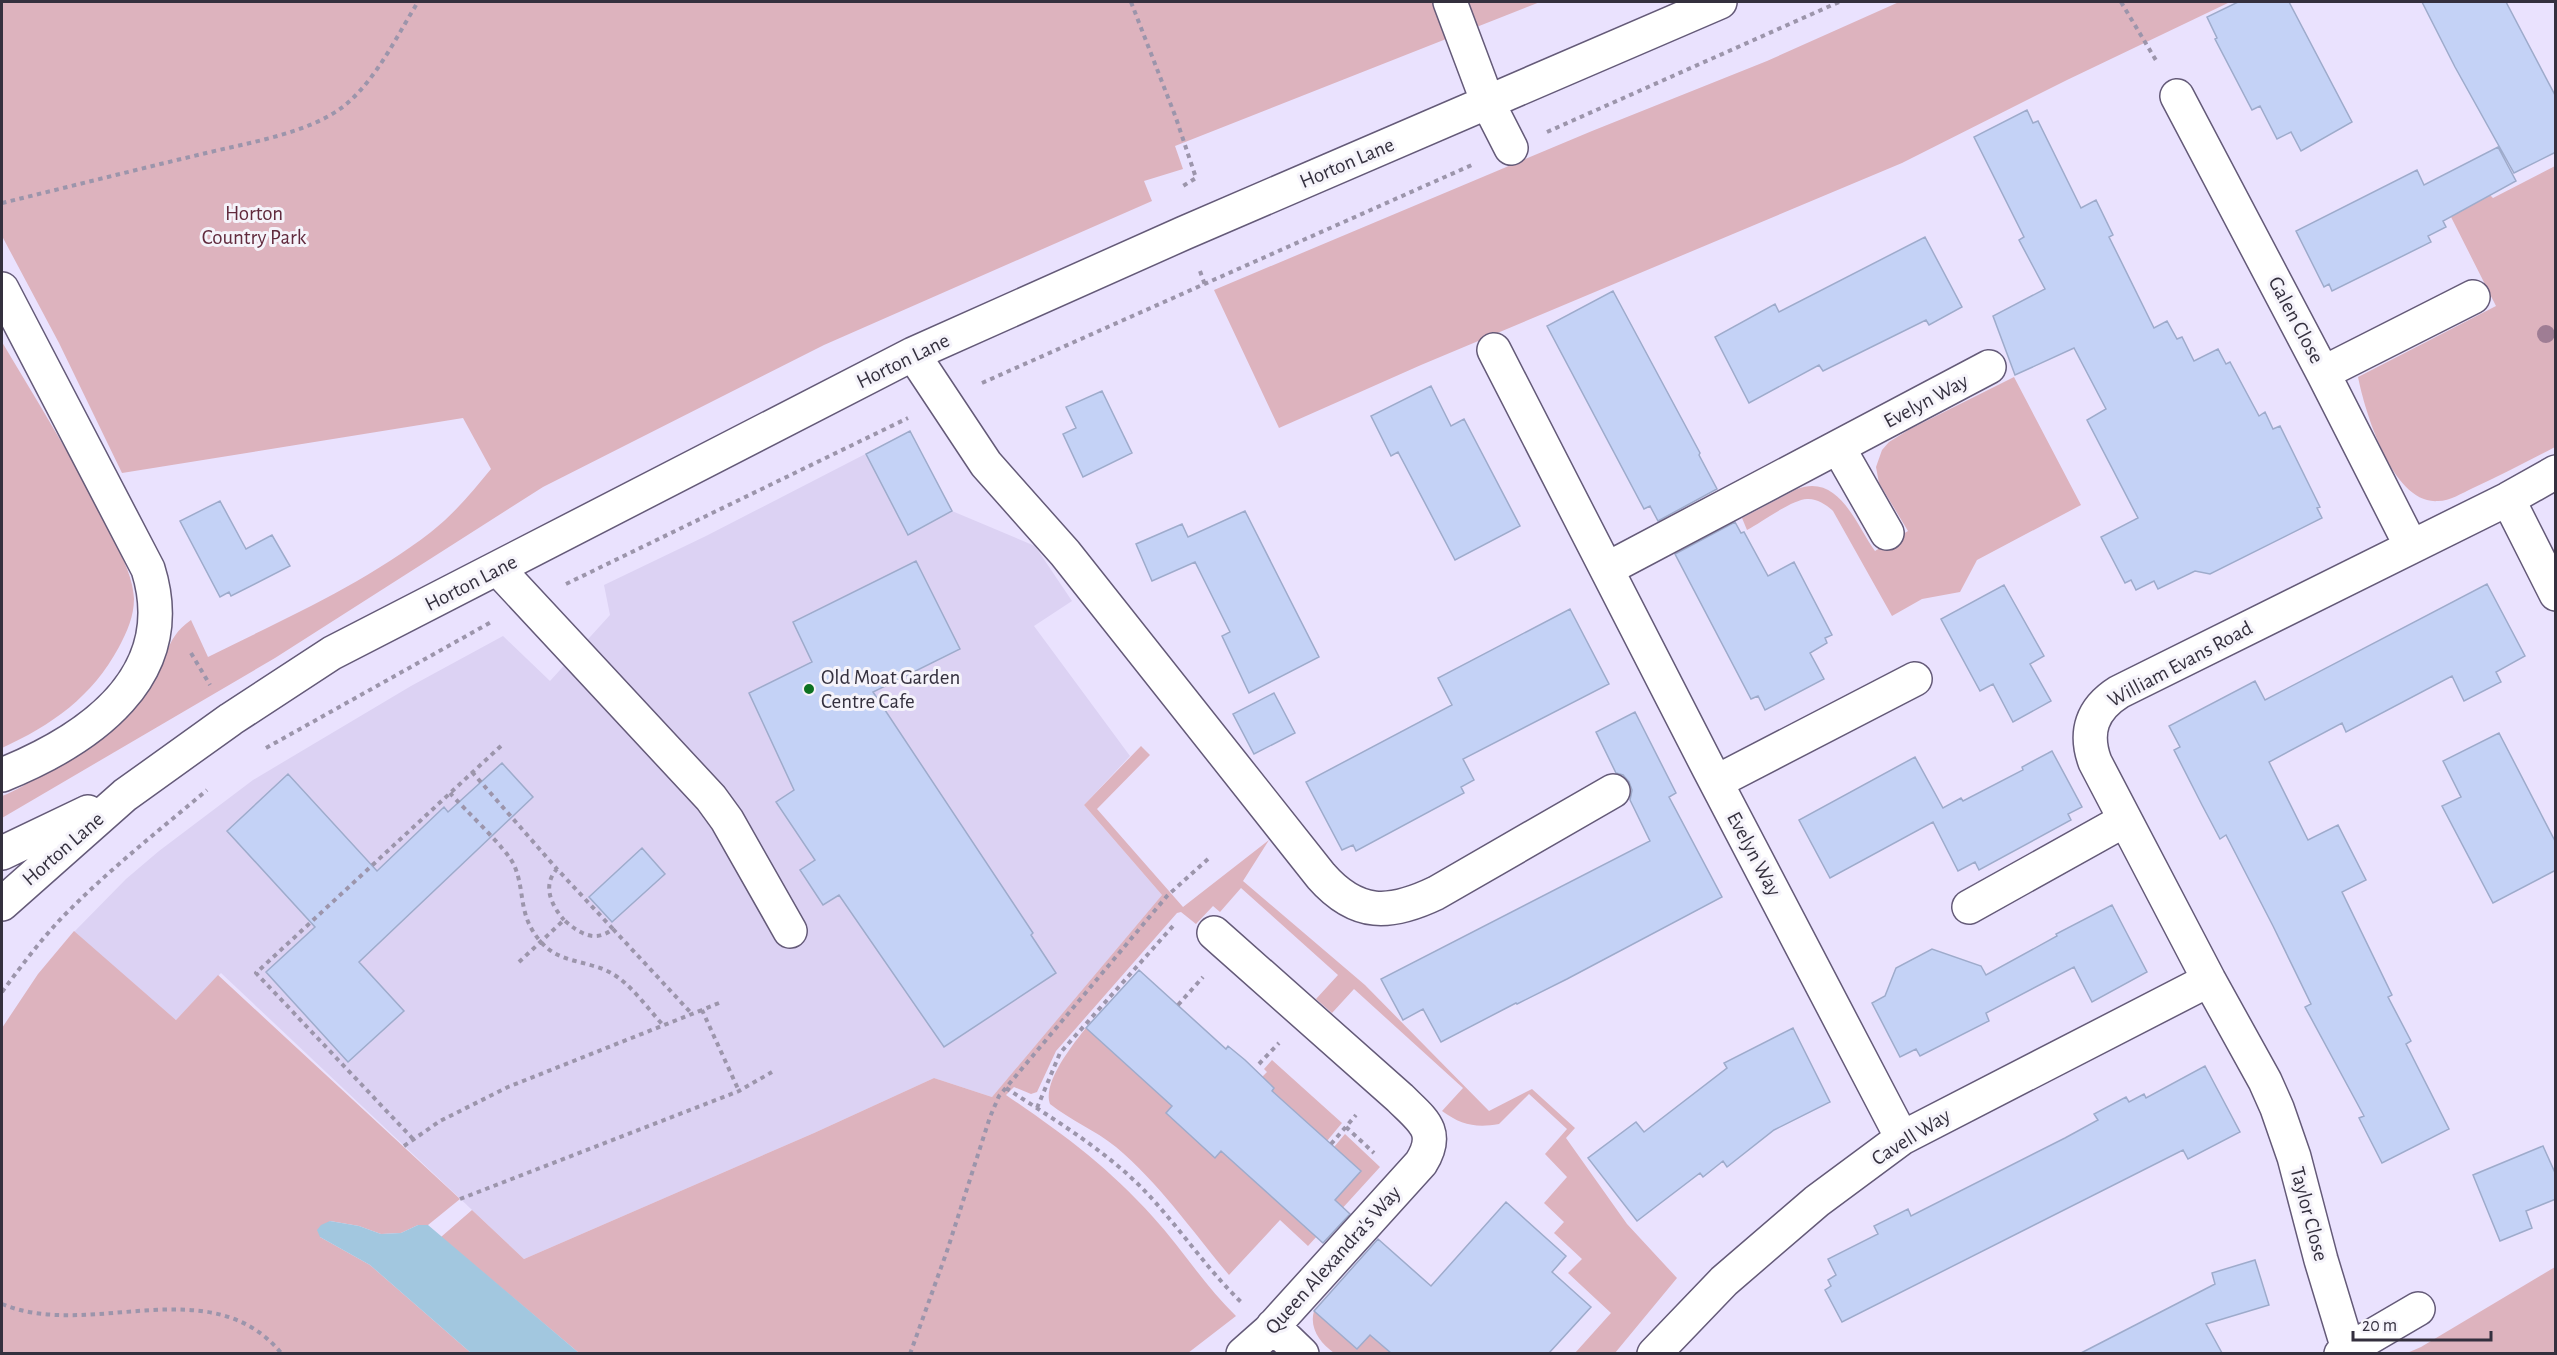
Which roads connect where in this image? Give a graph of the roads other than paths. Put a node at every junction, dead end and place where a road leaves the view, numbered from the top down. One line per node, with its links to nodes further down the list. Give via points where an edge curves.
1 (1450, 2): 4 (street)
2 (1720, 2): 4 (street, Horton Lane)
3 (2177, 96): 11 (street, Galen Close)
4 (1488, 103): 5 (street); 9 (street, Horton Lane, via 1184,232)
5 (1512, 148)
6 (2, 289): 21 (street, via 148,569 157,620 140,669 104,717 51,753)
7 (2473, 297): 11 (street)
8 (1494, 350): 18 (street, Evelyn Way)
9 (913, 354): 17 (street, Horton Lane); 23 (street, via 986,464 1065,553 1330,886 1350,900 1373,909 1411,905)
10 (1989, 367): 12 (street, Evelyn Way)
11 (2323, 373): 16 (street, Galen Close)
12 (1838, 447): 15 (street); 18 (street, Evelyn Way)
13 (2556, 472): 14 (street, William Evans Road)
14 (2508, 499): 16 (street, William Evans Road); 19 (street)
15 (1887, 533)
16 (2411, 546): 25 (street, William Evans Road, via 2124,689 2101,706 2091,724 2089,742)
17 (498, 569): 24 (street, Horton Lane, via 332,653); 29 (street, via 711,798)
18 (1607, 569): 22 (street, Evelyn Way)
19 (2556, 594)
20 (1915, 679): 22 (street)
21 (2, 775)
22 (1716, 782): 33 (street, Evelyn Way)
23 (1613, 790)
24 (125, 795): 26 (street, Horton Lane); 27 (street, Horton Lane)
25 (2125, 820): 28 (street); 31 (street, William Evans Road)
26 (2, 854)
27 (2, 904)
28 (1969, 907)
29 (790, 932)
30 (1214, 933): 35 (street, Queen Alexandra's Way, via 1422,1119 1431,1145 1421,1163)
31 (2209, 980): 32 (street, William Evans Road); 33 (street, Cavell Way)
32 (2265, 1081): 36 (street, Taylor Close, via 2294,1157)
33 (1902, 1138): 39 (street, Cavell Way, via 1816,1201 1733,1273)
34 (2418, 1309): 36 (street)
35 (1271, 1328): 37 (street, Queen Alexandra's Way); 38 (street)
36 (2345, 1351)
37 (1242, 1353)
38 (1302, 1353)
39 (1654, 1353)

